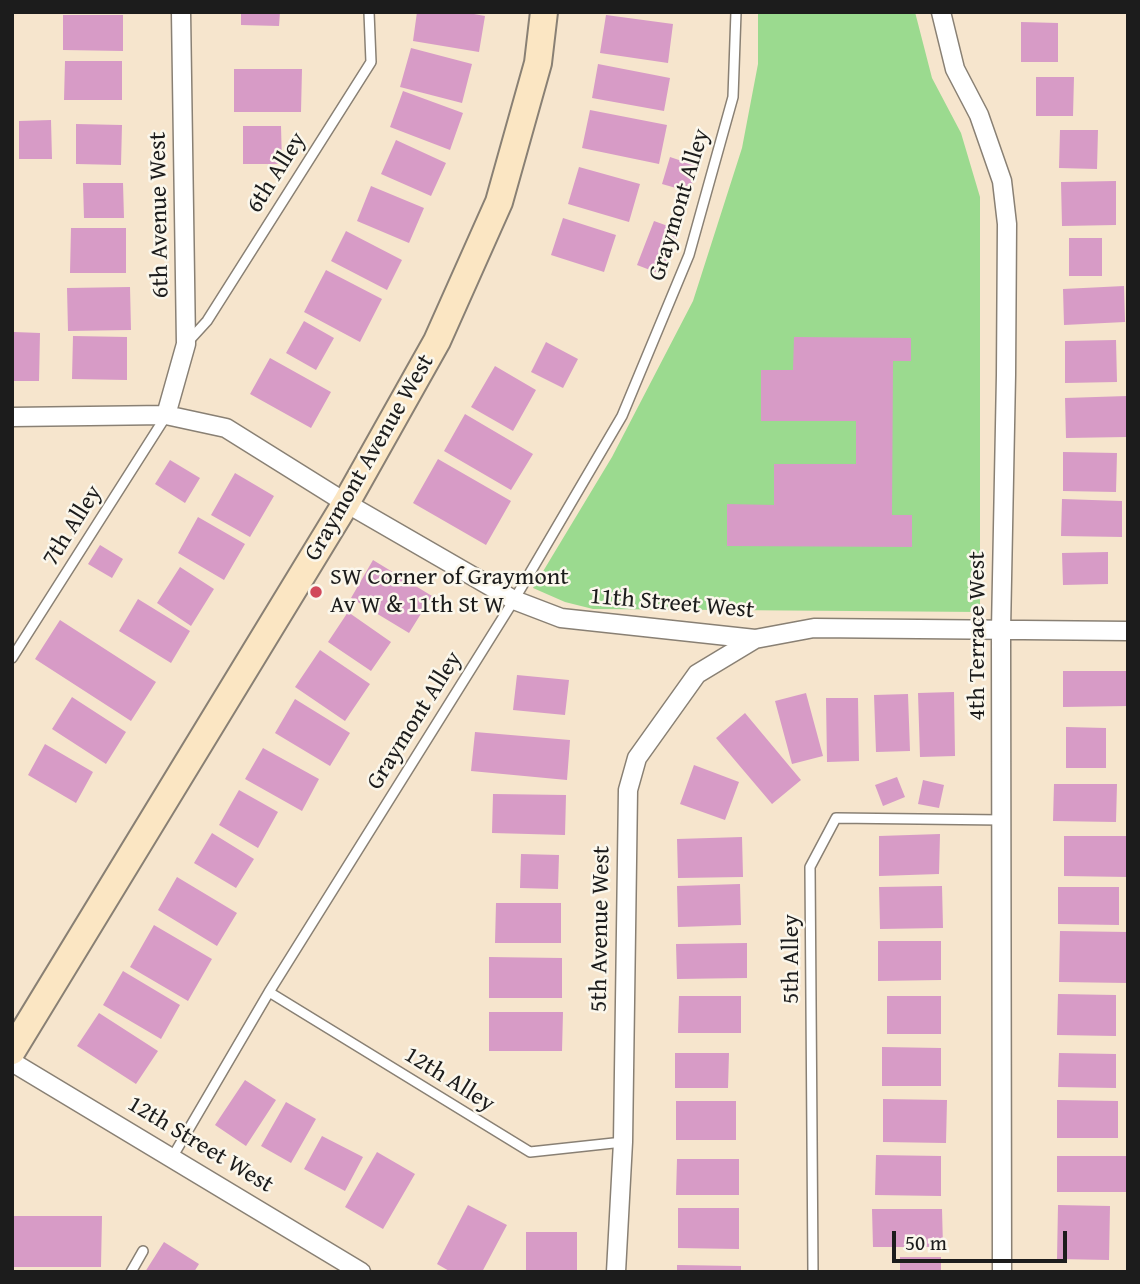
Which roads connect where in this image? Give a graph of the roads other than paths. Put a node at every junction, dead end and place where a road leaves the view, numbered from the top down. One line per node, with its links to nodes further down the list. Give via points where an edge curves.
1 (181, 12): 6 (street, 6th Avenue West)
2 (369, 12): 6 (lane, 6th Alley, via 371,62 206,321)
3 (544, 12): 9 (main road, Graymont Avenue West, via 538,62 499,202 438,341)
4 (736, 12): 10 (lane, Graymont Alley, via 733,97 689,255 622,416)
5 (941, 12): 11 (street, 4th Terrace West, via 955,69 979,116 1002,181 1007,224)
6 (186, 344): 7 (street, 6th Avenue West)
7 (166, 415): 8 (street, 11th Street West); 9 (street, 11th Street West, via 226,428); 14 (lane, 7th Alley)
8 (12, 416)
9 (346, 503): 10 (street, 11th Street West); 17 (main road, Graymont Avenue West)
10 (514, 600): 13 (street, 11th Street West, via 561,618); 16 (lane, Graymont Alley)
11 (1001, 630): 12 (street, 11th Street West); 13 (street, 11th Street West, via 814,628); 15 (street, 4th Terrace West)
12 (1128, 631)
13 (755, 639): 19 (street, 5th Avenue West, via 697,674 637,758 628,790)
14 (12, 658)
15 (1002, 820): 25 (lane, 5th Alley, via 836,818 810,867); 26 (street, 4th Terrace West)
16 (270, 992): 19 (lane, 12th Alley, via 530,1152); 20 (lane, Graymont Alley)
17 (12, 1051)
18 (12, 1062): 20 (street, 12th Street West)
19 (622, 1142): 24 (street, 5th Avenue West)
20 (173, 1156): 23 (street, 12th Street West)
21 (143, 1251): 22 (lane)
22 (131, 1272)
23 (361, 1272)
24 (616, 1272)
25 (813, 1272)
26 (1002, 1272)

